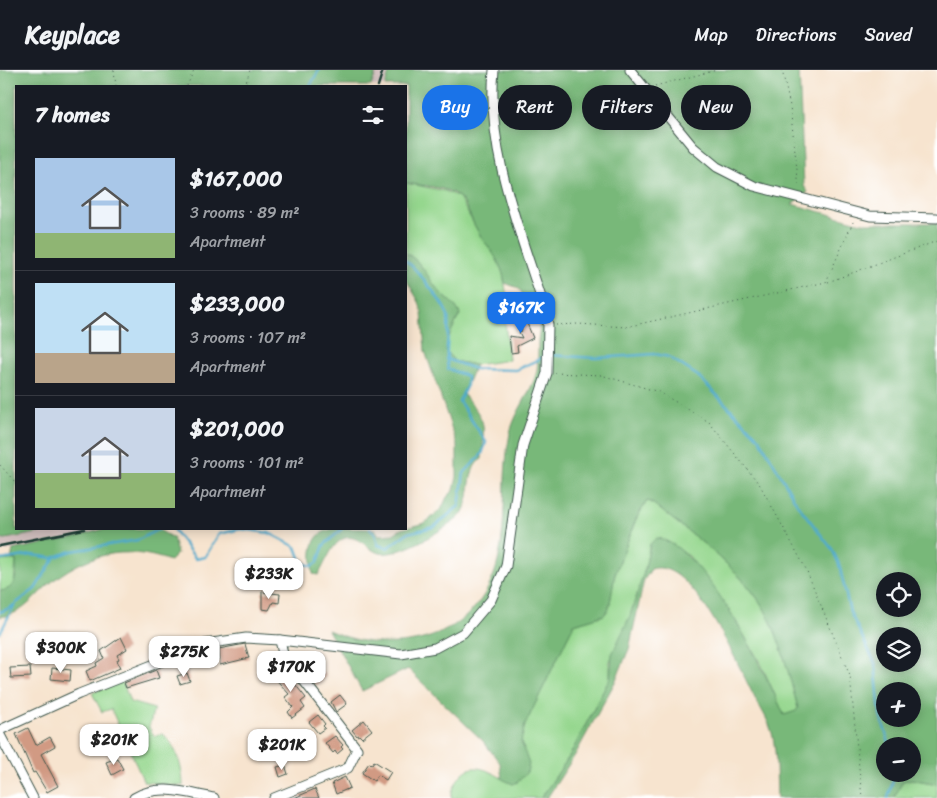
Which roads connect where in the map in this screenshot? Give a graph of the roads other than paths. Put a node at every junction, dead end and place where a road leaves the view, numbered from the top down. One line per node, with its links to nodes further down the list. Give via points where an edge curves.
1 (494, 70): 4 (street, via 493,126 512,206 548,325 547,373 522,445 506,566 491,600 463,633 435,648 401,654)
2 (630, 70): 3 (street, via 693,147 717,167 754,186 870,216)
3 (937, 218)
4 (280, 640): 5 (street, via 246,638 205,644 79,694); 10 (street, via 282,654 357,748 348,768)
5 (0, 730)
6 (0, 735): 7 (street)
7 (33, 798)
8 (134, 798): 9 (street, via 146,791 160,789)
9 (214, 798)
10 (274, 798)

